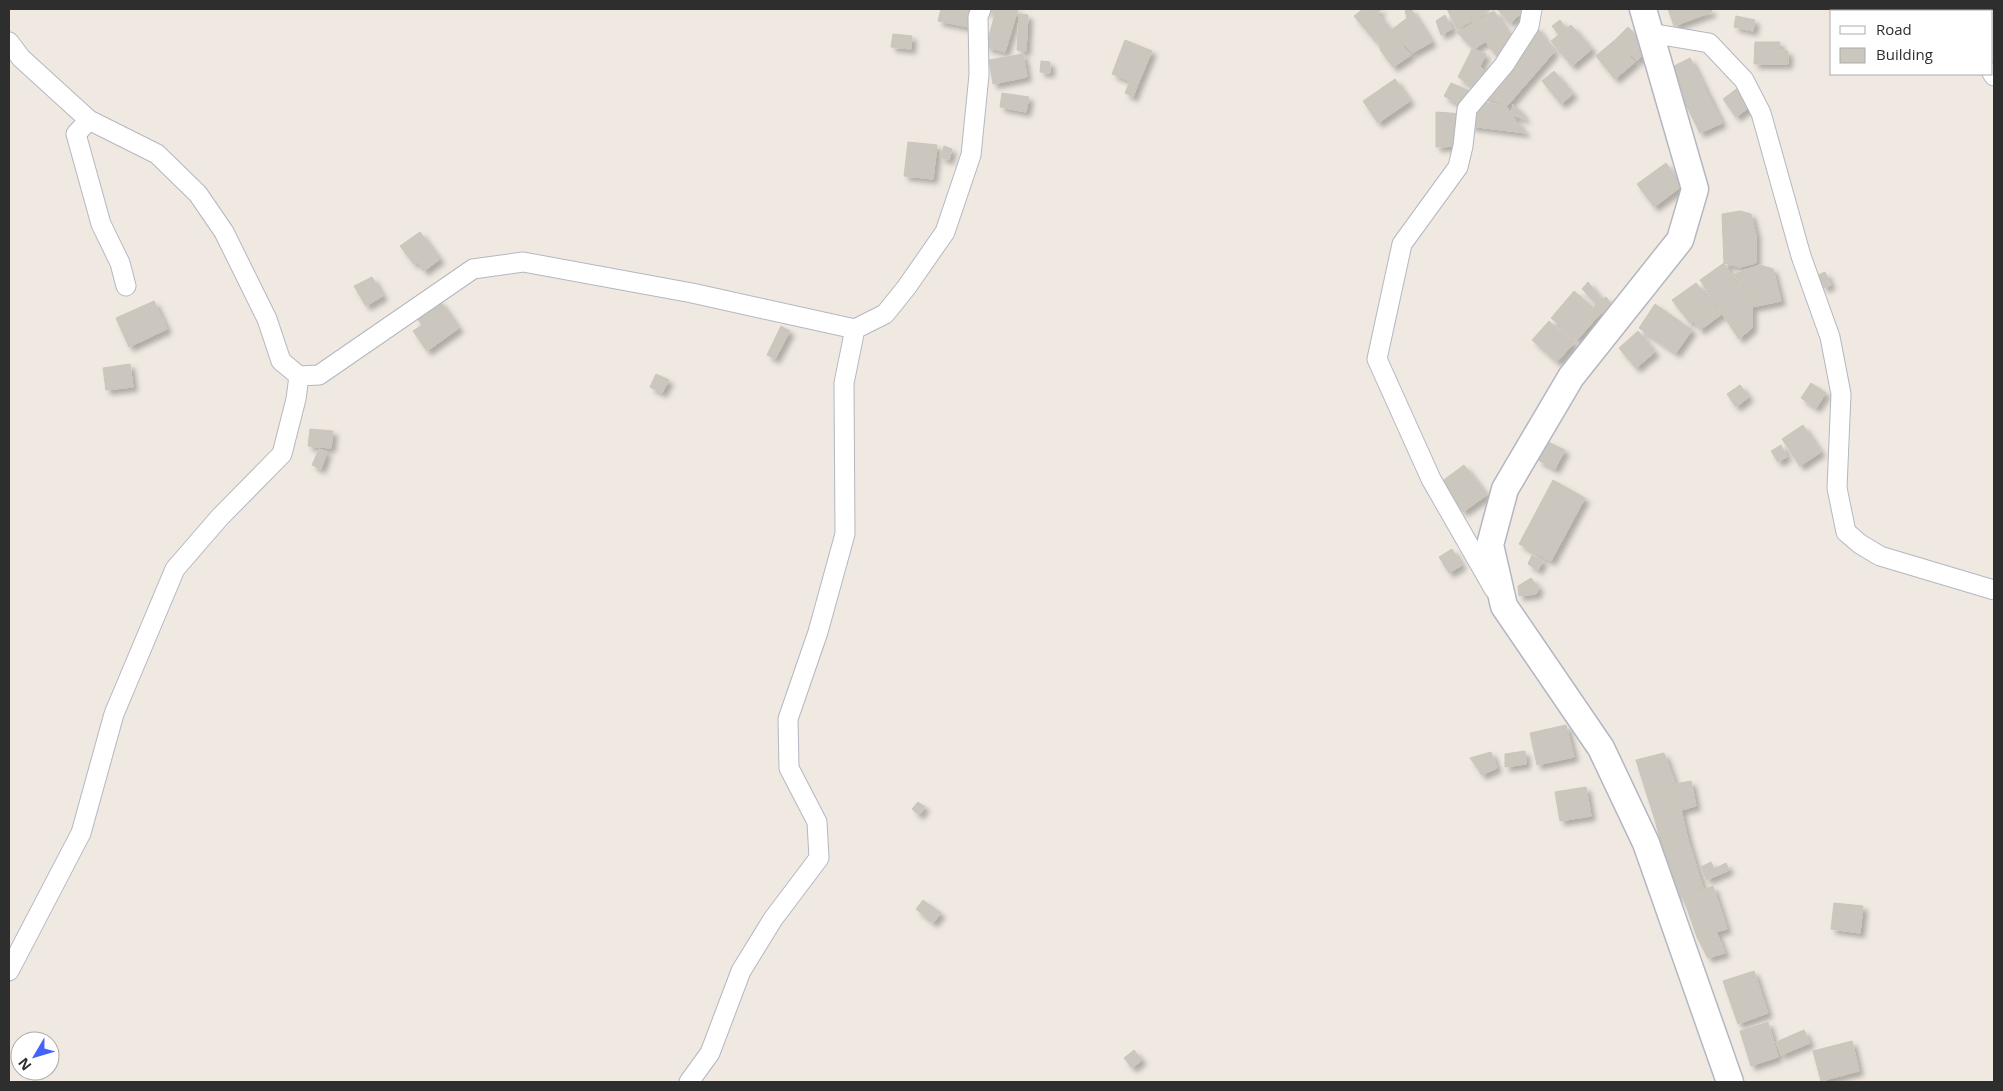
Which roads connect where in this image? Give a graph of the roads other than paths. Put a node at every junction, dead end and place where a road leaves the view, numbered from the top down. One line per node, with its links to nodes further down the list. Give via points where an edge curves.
1 (981, 9): 7 (street, via 971,156 946,232 885,314)
2 (1532, 9): 10 (street, via 1528,26 1504,65 1467,109 1458,167 1402,244 1377,360 1431,480)
3 (1647, 21): 9 (street, via 1710,43 1744,80 1762,113 1801,256 1830,337 1841,394 1837,488 1846,532 1880,556); 10 (main road, via 1695,189 1680,240 1571,376 1505,490 1490,545)
4 (9, 42): 5 (street, via 21,58)
5 (88, 120): 6 (street, via 76,134 101,224 120,263); 8 (street, via 157,154 198,194 224,232 267,319 281,361)
6 (126, 286)
7 (855, 329): 8 (street, via 692,293 523,262 473,269 319,375); 12 (street, via 844,383 845,534 818,632 788,719 789,768 817,822 819,858 773,919 741,971 710,1053)
8 (299, 376): 11 (street, via 282,454 175,569 114,714 81,833)
9 (1994, 590)
10 (1504, 606): 13 (main road, via 1601,748 1646,842)
11 (9, 971)
12 (689, 1082)
13 (1730, 1082)

